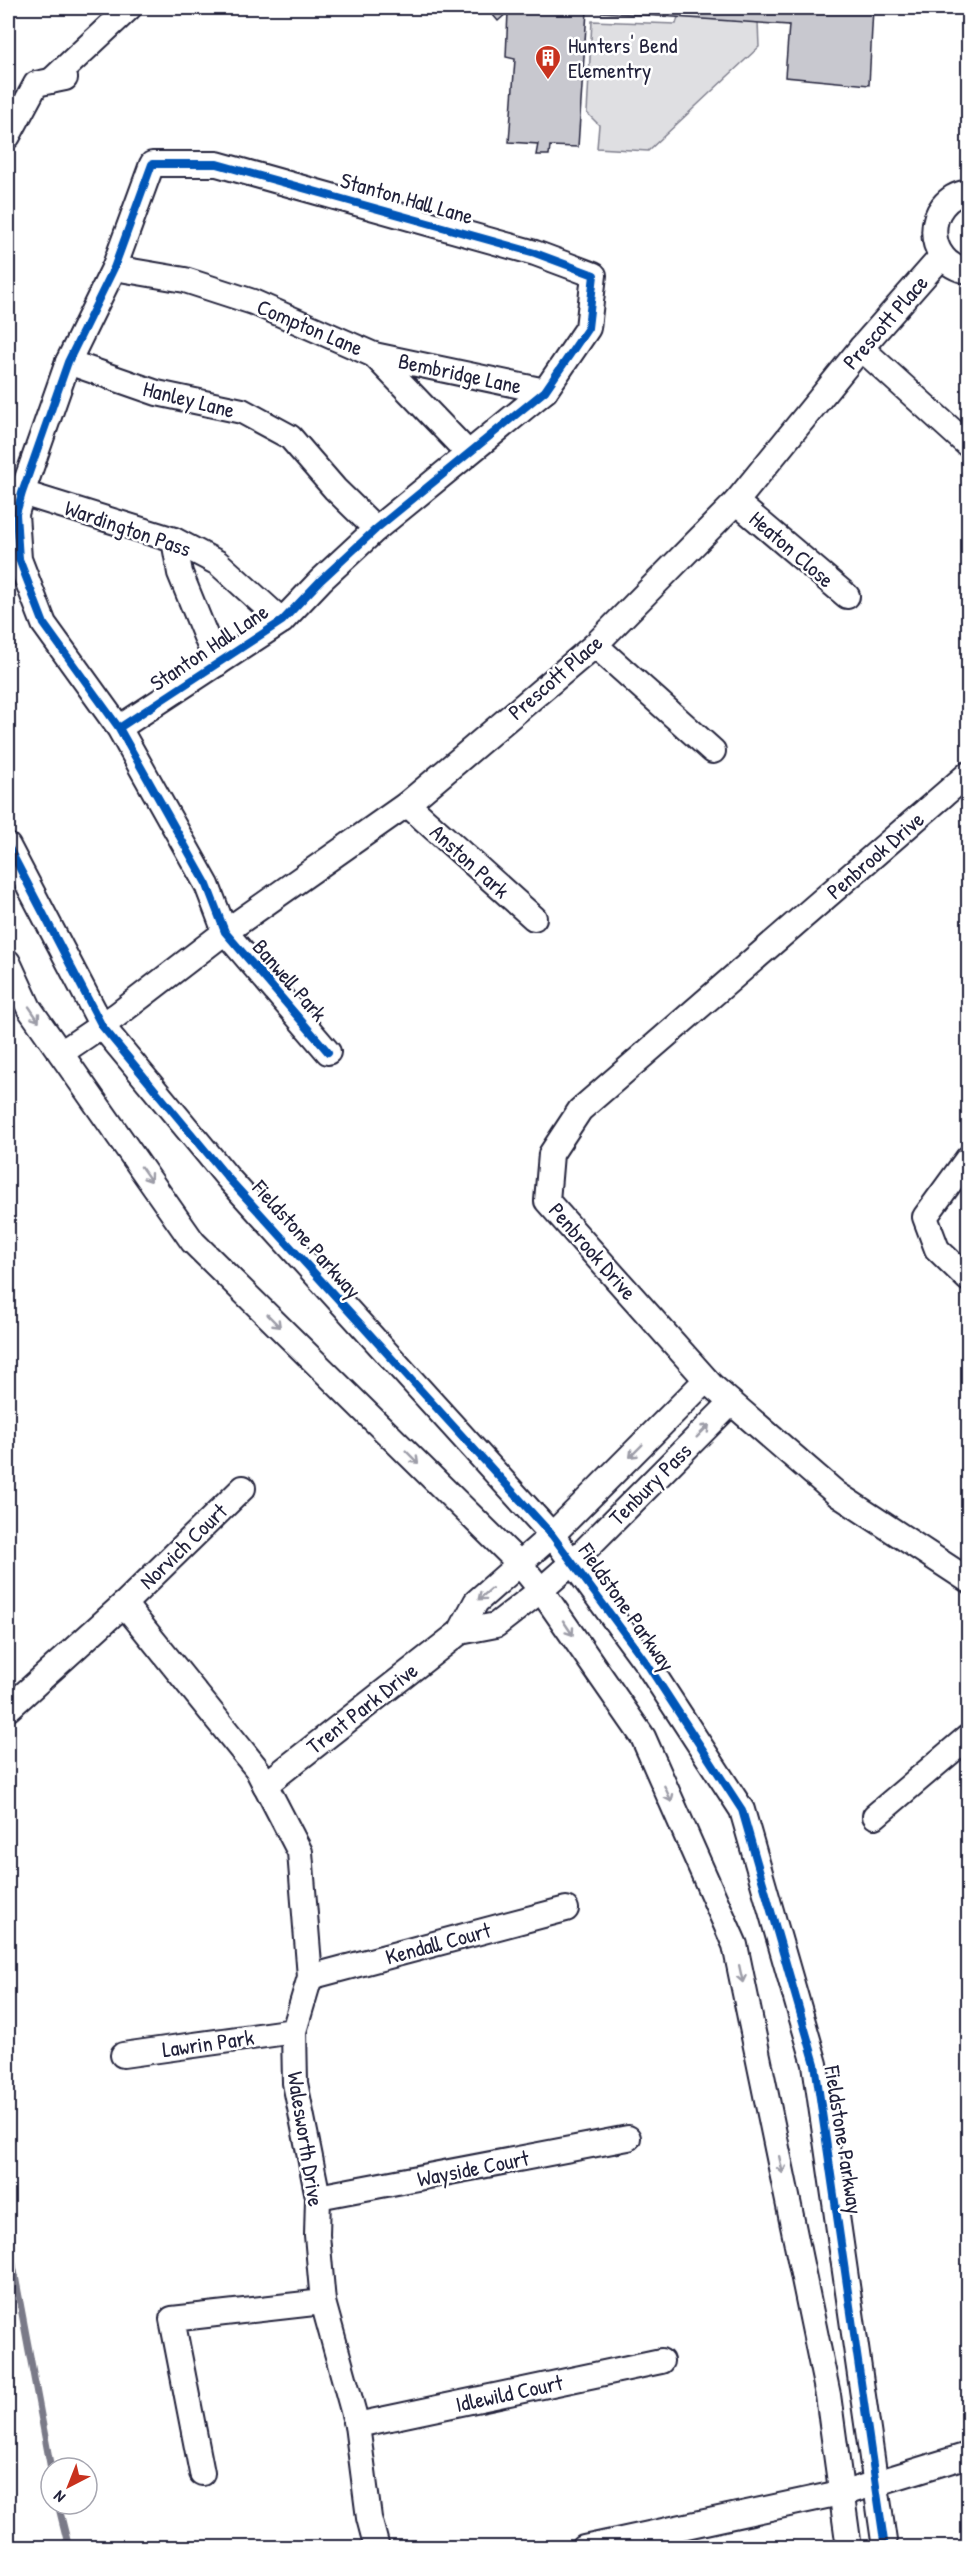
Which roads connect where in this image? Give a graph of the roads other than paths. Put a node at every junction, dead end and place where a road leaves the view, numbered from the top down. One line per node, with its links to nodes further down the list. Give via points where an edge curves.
1 (129, 8): 2 (street, via 58,80 36,84)
2 (8, 136)
3 (969, 192): 4 (street, Prescott Place, via 953,197 936,218 935,244)
4 (942, 256): 6 (street, Prescott Place, via 951,265); 7 (street, Prescott Place)
5 (114, 268): 8 (street, Compton Lane, via 185,280 253,302); 9 (street, Stanton Hall Lane); 10 (street, Stanton Hall Lane, via 152,164 217,164 513,246 594,275 588,328)
6 (969, 271)
7 (861, 348): 11 (street); 14 (street, Prescott Place)
8 (374, 355): 10 (street, Bembridge Lane); 12 (street, Compton Lane)
9 (68, 362): 13 (street, Stanton Hall Lane); 15 (street, Hanley Lane, via 157,393 242,411 290,437)
10 (545, 391): 12 (street, Stanton Hall Lane)
11 (969, 445)
12 (468, 453): 15 (street, Stanton Hall Lane)
13 (22, 493): 16 (street, Wardington Pass); 21 (street, Stanton Hall Lane, via 16,514 19,559 44,624)
14 (736, 502): 17 (street, Heaton Close); 19 (street, Prescott Place)
15 (376, 529): 18 (street, Stanton Hall Lane)
16 (174, 540): 18 (street, Wardington Pass, via 218,563); 20 (street, via 180,573)
17 (847, 596)
18 (282, 621): 20 (street, Stanton Hall Lane)
19 (595, 645): 22 (street); 24 (street, Prescott Place)
20 (217, 664): 21 (street, Stanton Hall Lane)
21 (119, 728): 27 (street, Stanton Hall Lane, via 207,885)
22 (713, 751)
23 (969, 774): 34 (street, Penbrook Drive, via 580,1110 550,1154 547,1201)
24 (406, 804): 26 (street, Anston Park); 27 (street, Prescott Place)
25 (8, 846): 29 (street, Fieldstone Parkway)
26 (534, 918)
27 (225, 932): 29 (street, Prescott Place); 30 (street, Banwell Park)
28 (8, 962): 31 (street, one-way to 31, via 29,1008)
29 (102, 1026): 31 (street, Prescott Place); 37 (street, Fieldstone Parkway, via 228,1178)
30 (328, 1052)
31 (61, 1053): 39 (street, one-way to 39, via 194,1242)
32 (969, 1158): 33 (street, via 925,1217 937,1249)
33 (969, 1279)
34 (706, 1380): 35 (street, Penbrook Drive); 37 (street, Tenbury Pass, one-way to 37)
35 (731, 1402): 38 (street, Tenbury Pass, one-way to 35); 40 (street, Penbrook Drive, via 837,1494)
36 (243, 1488): 42 (street, Norvich Court)
37 (552, 1535): 38 (street, Fieldstone Parkway); 39 (street, Tenbury Pass)
38 (574, 1561): 41 (street, Tenbury Pass); 59 (street, Fieldstone Parkway, via 742,1810 815,2064)
39 (520, 1564): 41 (street); 43 (street, Trent Park Drive, one-way to 43, via 476,1602)
40 (969, 1580)
41 (542, 1590): 43 (street, Trent Park Drive, via 496,1625); 60 (street, one-way to 60, via 643,1737 735,1945 828,2395)
42 (124, 1604): 44 (street, Norvich Court); 46 (street, Walesworth Drive, via 257,1768)
43 (460, 1632): 46 (street, Trent Park Drive)
44 (8, 1709)
45 (969, 1737): 47 (street)
46 (265, 1785): 49 (street, Walesworth Drive, via 300,1852)
47 (875, 1816)
48 (566, 1909): 49 (street, Kendall Court)
49 (310, 1977): 50 (street, Walesworth Drive)
50 (294, 2031): 51 (street, Lawrin Park); 53 (street, Walesworth Drive, via 295,2083)
51 (123, 2055)
52 (628, 2138): 53 (street, Wayside Court)
53 (318, 2197): 54 (street, Walesworth Drive)
54 (323, 2302): 56 (street, Walesworth Drive); 58 (street, via 172,2319)
55 (661, 2361): 56 (street, Idlewild Court)
56 (357, 2425): 61 (street, Walesworth Drive, via 369,2518)
57 (969, 2455): 59 (street)
58 (202, 2473)
59 (875, 2484): 60 (street); 64 (street, Fieldstone Parkway)
60 (842, 2493): 62 (street); 63 (street)
61 (377, 2547)
62 (584, 2547)
63 (849, 2547)
64 (885, 2547)

